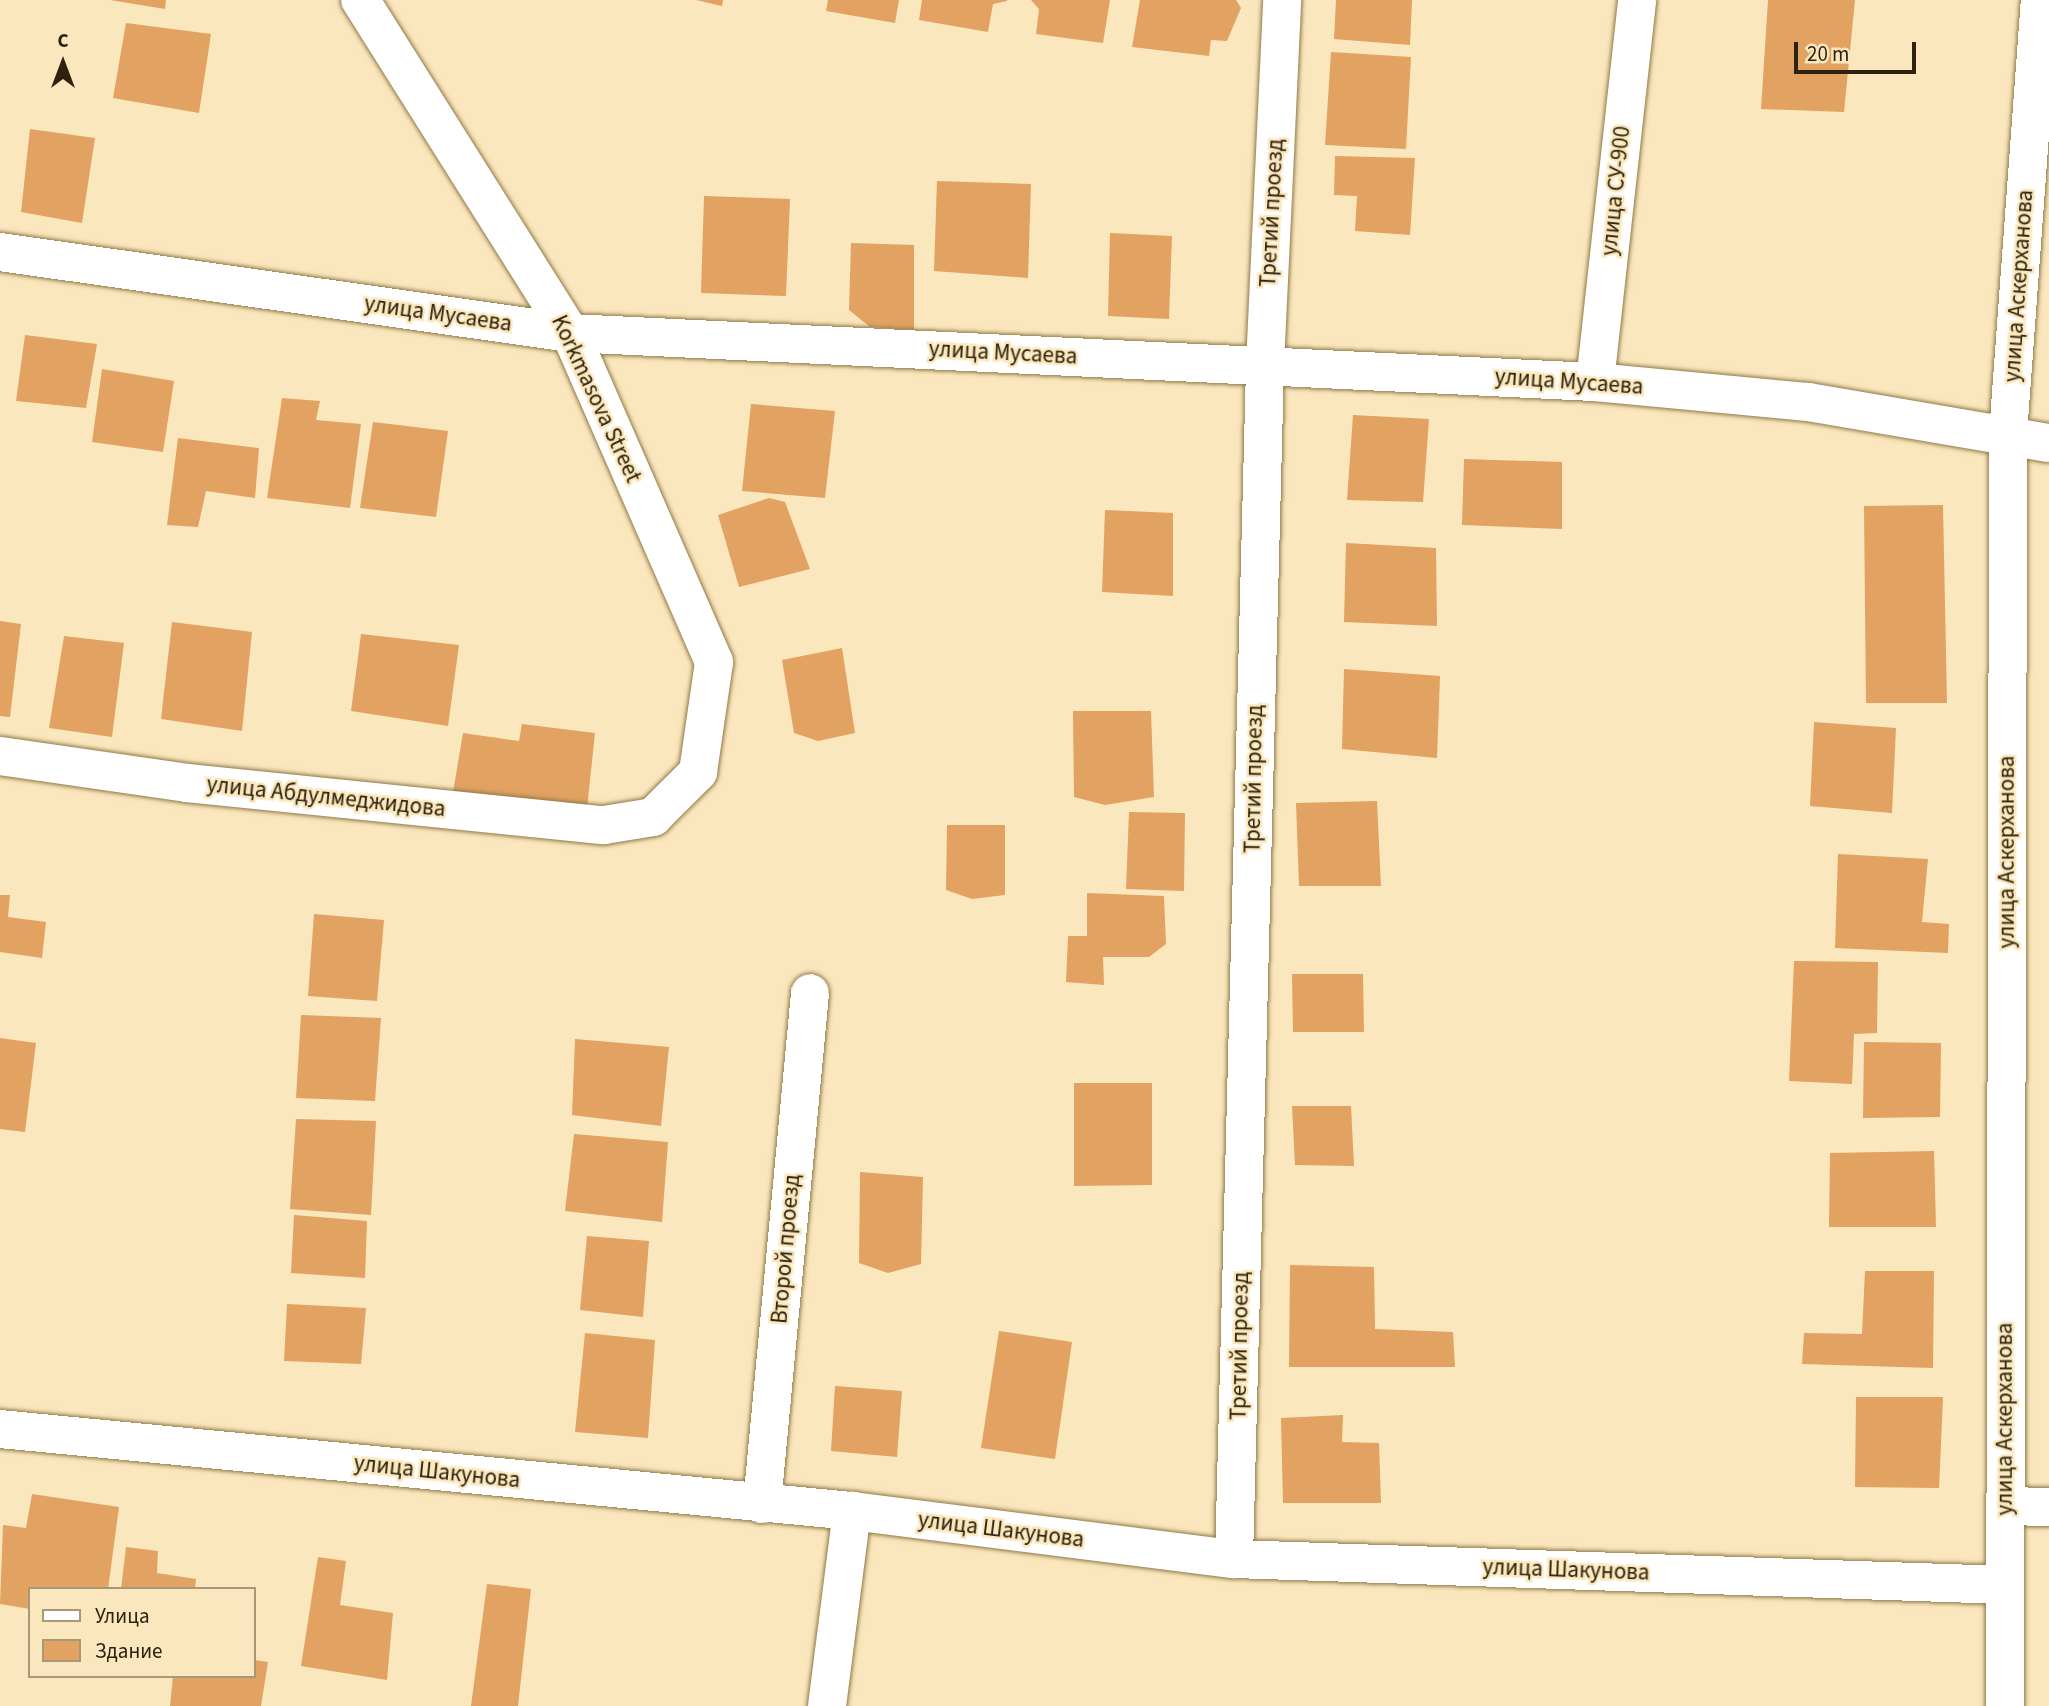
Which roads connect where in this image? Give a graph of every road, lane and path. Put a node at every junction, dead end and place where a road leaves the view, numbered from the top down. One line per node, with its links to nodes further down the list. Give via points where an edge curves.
1 (360, 0): 6 (street, Korkmasova Street)
2 (1282, 0): 7 (street, Третий проезд)
3 (1637, 0): 8 (street, улица СУ-900)
4 (2040, 0): 9 (street, улица Аскерханова)
5 (0, 252): 6 (street, улица Мусаева)
6 (570, 333): 7 (street, улица Мусаева); 12 (street, Korkmasova Street, via 714,662 698,772)
7 (1265, 365): 8 (street, улица Мусаева); 19 (street, Третий проезд)
8 (1595, 382): 9 (street, улица Мусаева, via 1808,402)
9 (2008, 434): 10 (street, улица Мусаева); 16 (street, улица Аскерханова)
10 (2049, 443)
11 (0, 756): 12 (street, улица Абдулмеджидова, via 187,783 604,825)
12 (653, 817)
13 (810, 993): 15 (street, Второй проезд)
14 (0, 1429): 15 (street, улица Шакунова)
15 (762, 1504): 18 (street, улица Шакунова)
16 (2004, 1506): 17 (street); 20 (street, улица Аскерханова)
17 (2049, 1507)
18 (852, 1511): 19 (street, улица Шакунова); 21 (street)
19 (1234, 1559): 20 (street, улица Шакунова)
20 (2004, 1585): 22 (street, улица Аскерханова)
21 (827, 1706)
22 (2005, 1706)

